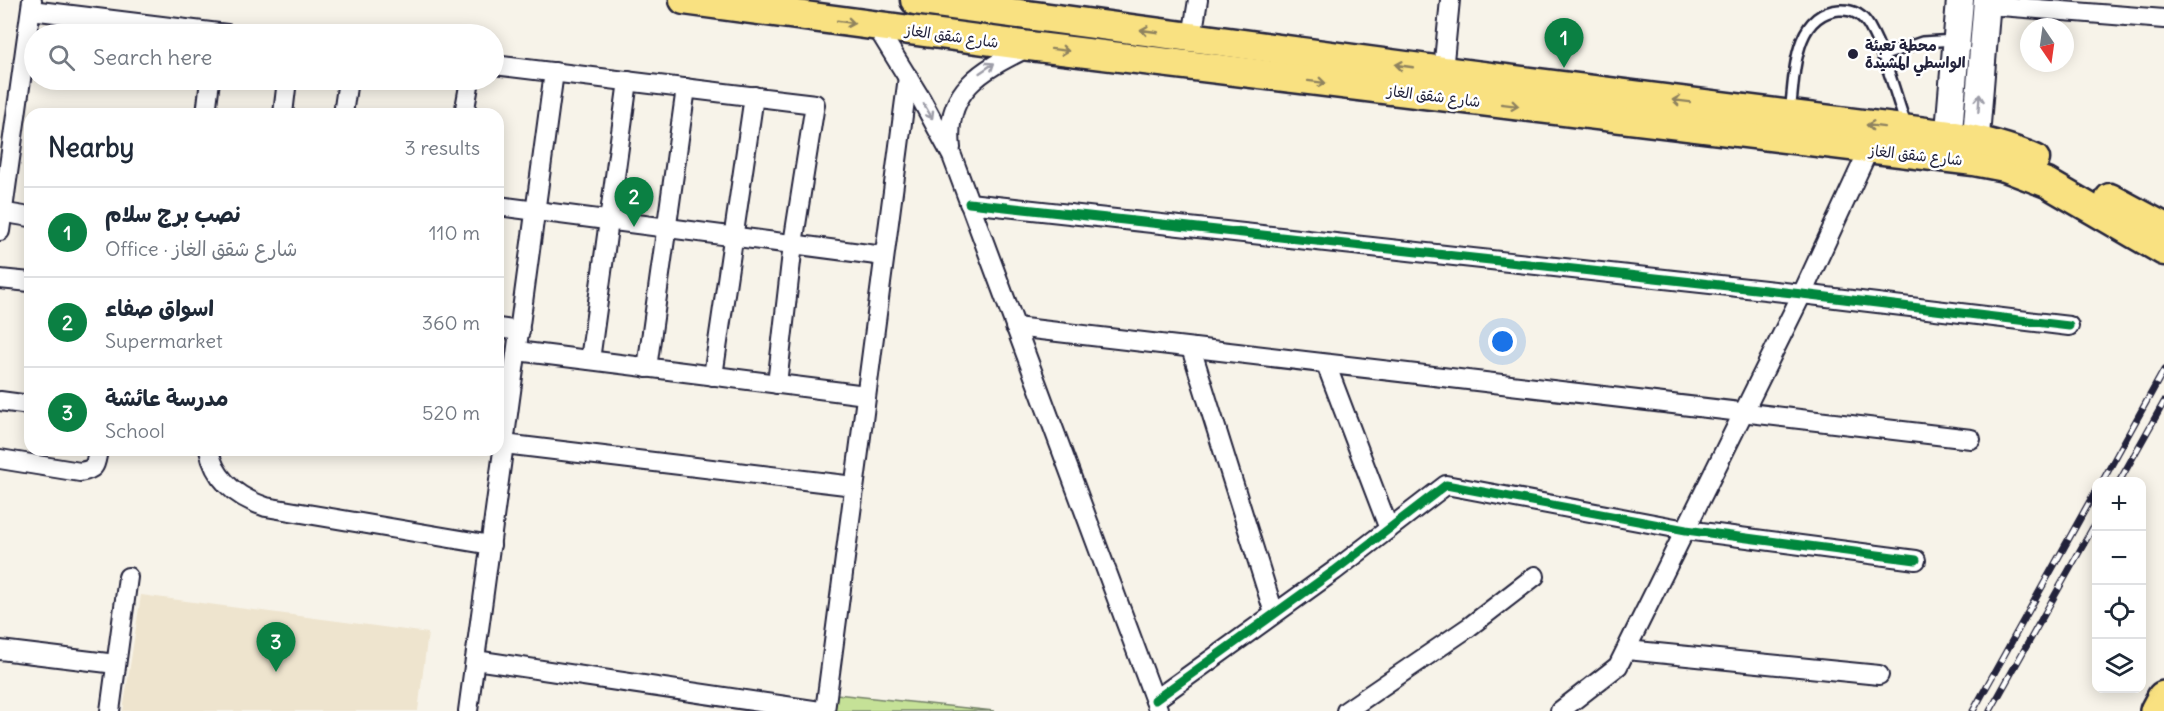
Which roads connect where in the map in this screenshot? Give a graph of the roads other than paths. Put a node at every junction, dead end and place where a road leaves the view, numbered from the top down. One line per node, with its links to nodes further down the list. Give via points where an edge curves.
1 (684, 0): 12 (main road, شارع شقق الغاز, one-way to 12)
2 (1198, 0): 13 (street)
3 (1450, 0): 20 (street)
4 (1960, 0): 14 (street)
5 (929, 1): 8 (main road, شارع شقق الغاز)
6 (1987, 2): 9 (street); 36 (street, one-way to 6)
7 (32, 5): 10 (street); 11 (street)
8 (1060, 10): 13 (main road, شارع شقق الغاز, one-way to 8)
9 (2164, 19)
10 (29, 24)
11 (155, 24)
12 (876, 26): 15 (main road, شارع شقق الغاز); 22 (street)
13 (1192, 37): 18 (main road, شارع شقق الغاز)
14 (1957, 39): 16 (lane, via 1922,42); 36 (street)
15 (1029, 46): 18 (main road, شارع شقق الغاز, one-way to 18); 38 (street, one-way to 15, via 951,116 966,88 988,67)
16 (1882, 56): 34 (lane, via 1868,25 1856,11 1843,9 1820,15 1800,45); 35 (lane)
17 (24, 60): 42 (street)
18 (1279, 63): 20 (main road, شارع شقق الغاز, one-way to 18); 37 (main road, شارع شقق الغاز, one-way to 37)
19 (504, 66): 21 (street)
20 (1443, 71): 34 (main road, شارع شقق الغاز, one-way to 20)
21 (554, 72): 23 (street); 41 (street)
22 (908, 77): 38 (street, one-way to 38); 51 (street)
23 (628, 81): 24 (street); 44 (street)
24 (686, 88): 29 (street); 46 (street)
25 (209, 90): 30 (street)
26 (286, 90): 31 (street)
27 (347, 90): 32 (street)
28 (468, 90): 33 (street)
29 (754, 96): 48 (street); 49 (street, via 815,104)
30 (207, 108)
31 (284, 108)
32 (344, 108)
33 (465, 108)
34 (1789, 115): 35 (main road, شارع شقق الغاز, one-way to 34)
35 (1908, 130): 36 (main road, شارع شقق الغاز)
36 (1962, 148): 37 (main road, شارع شقق الغاز); 45 (main road, شارع شقق الغاز, via 2031,158); 50 (main road, شارع شقق الغاز, via 2047,183)
37 (1869, 149): 54 (street)
38 (952, 156): 39 (street)
39 (969, 203): 54 (street); 56 (street)
40 (504, 207): 41 (street)
41 (535, 211): 44 (street); 58 (street)
42 (2, 212): 43 (street); 47 (street)
43 (24, 216)
44 (610, 220): 46 (street); 61 (street)
45 (2164, 227)
46 (667, 228): 48 (street); 63 (street)
47 (0, 231)
48 (734, 236): 49 (street); 64 (street)
49 (793, 244): 51 (street); 65 (street)
50 (2164, 251)
51 (884, 256): 66 (street)
52 (0, 279): 53 (street)
53 (24, 281)
54 (1802, 294): 55 (street); 69 (street)
55 (2069, 326)
56 (1016, 327): 59 (street); 90 (street)
57 (504, 329): 58 (street)
58 (520, 331): 60 (street)
59 (1191, 348): 62 (street); 83 (street)
60 (516, 351): 61 (street); 71 (street)
61 (590, 360): 63 (street)
62 (1326, 364): 69 (street); 77 (street)
63 (647, 368): 64 (street)
64 (713, 376): 65 (street)
65 (777, 384): 66 (street)
66 (866, 395): 76 (street)
67 (0, 401): 68 (street)
68 (24, 404)
69 (1743, 412): 70 (street); 78 (street)
70 (1971, 439)
71 (504, 444): 76 (street)
72 (97, 456): 75 (street, via 91,470 80,472)
73 (212, 456): 79 (street, via 219,475 231,490 266,507)
74 (502, 456): 79 (street)
75 (0, 459)
76 (854, 486): 94 (street)
77 (1389, 529): 78 (street, via 1446,485); 83 (street)
78 (1686, 530): 80 (street); 85 (street)
79 (491, 545): 86 (street)
80 (1916, 560)
81 (1534, 576): 95 (street, via 1469,627)
82 (128, 577): 87 (street)
83 (1274, 613): 90 (street)
84 (0, 650): 87 (street)
85 (1627, 650): 88 (street); 96 (street, via 1618,666)
86 (475, 660): 92 (street); 93 (street)
87 (116, 664): 91 (street)
88 (1879, 675)
89 (2164, 698): 97 (highway)
90 (1157, 706)
91 (110, 711)
92 (468, 711)
93 (820, 711)
94 (825, 711)
95 (1346, 711)
96 (1560, 711)
97 (2157, 711)

